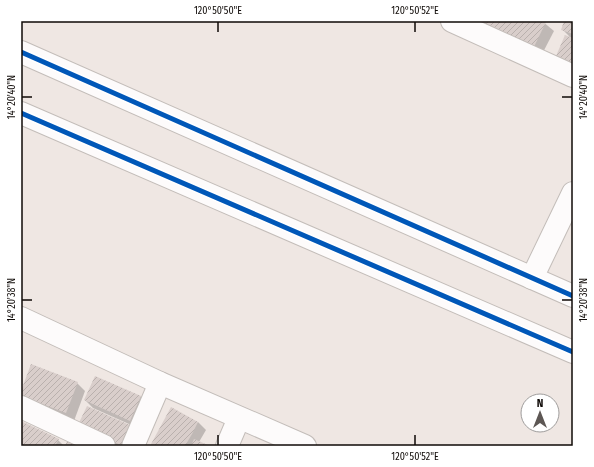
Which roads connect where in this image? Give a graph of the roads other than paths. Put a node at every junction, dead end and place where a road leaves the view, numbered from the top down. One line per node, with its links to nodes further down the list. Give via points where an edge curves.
1 (452, 21): 3 (street)
2 (21, 52): 6 (street)
3 (573, 76)
4 (21, 113): 9 (street)
5 (573, 193): 6 (street)
6 (532, 278): 7 (street)
7 (573, 296)
8 (21, 318): 10 (street)
9 (573, 352)
10 (160, 383): 12 (street); 14 (street)
11 (21, 407): 13 (street)
12 (239, 418): 15 (street); 16 (street)
13 (104, 446)
14 (133, 446)
15 (227, 446)
16 (305, 446)

